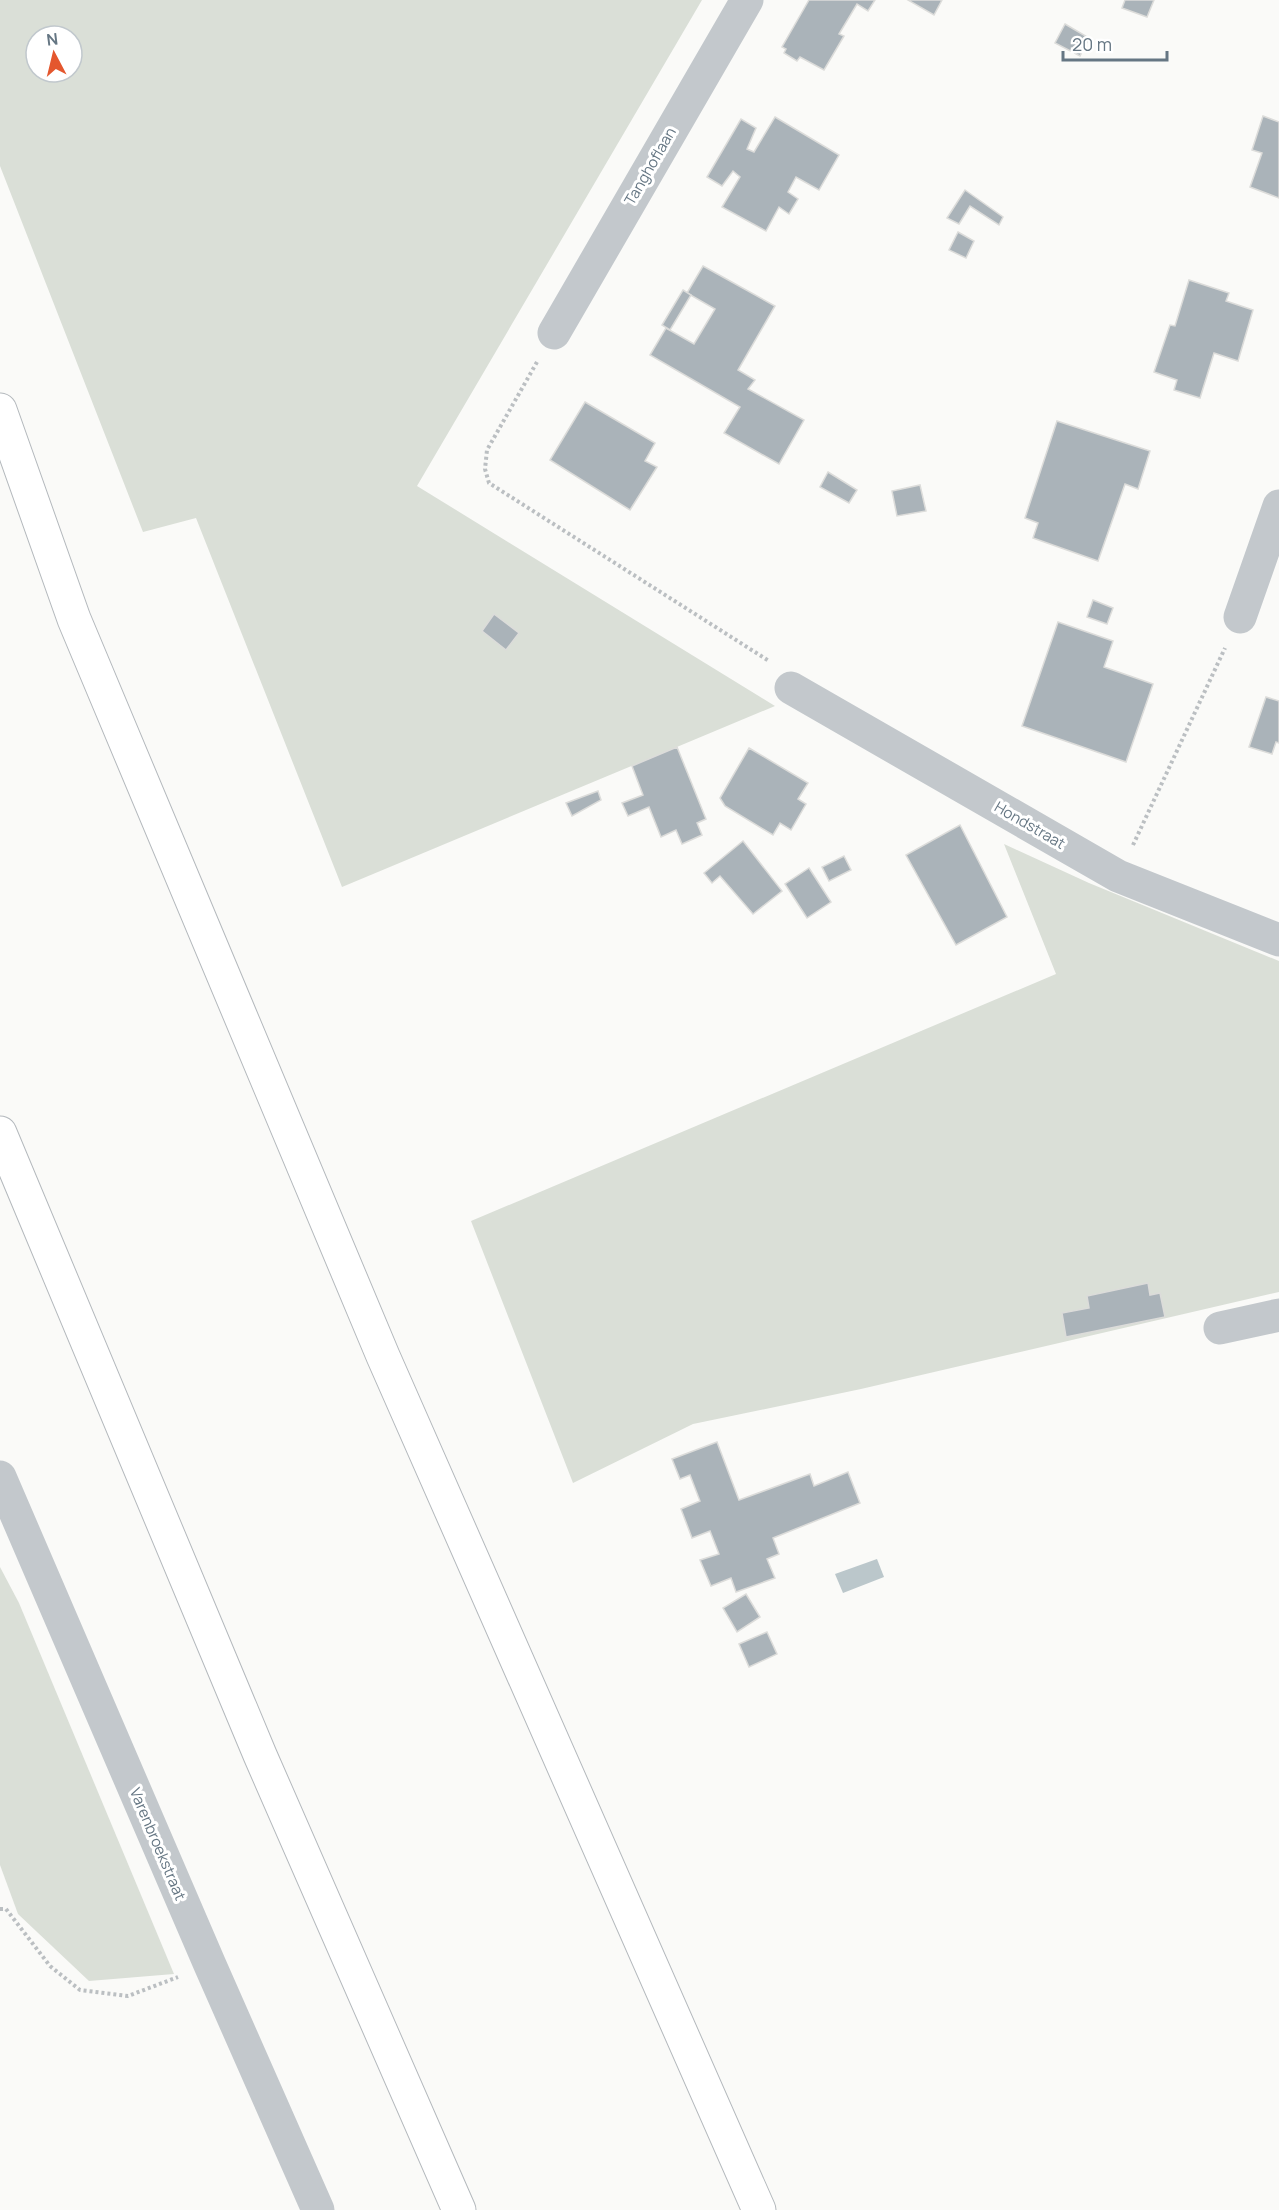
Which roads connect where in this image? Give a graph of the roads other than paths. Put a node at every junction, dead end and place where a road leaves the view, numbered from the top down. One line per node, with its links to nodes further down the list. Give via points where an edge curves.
1 (747, 0): 2 (street, Tanghoflaan)
2 (554, 333)
3 (0, 410): 14 (highway, via 74,619 383,1356)
4 (1279, 506): 5 (street)
5 (1240, 618)
6 (791, 688): 7 (street, Hondstraat, via 1118,876)
7 (1279, 940)
8 (0, 1133): 13 (highway, via 260,1755)
9 (1279, 1315): 10 (street)
10 (1220, 1328)
11 (0, 1477): 12 (street, Varenbroekstraat)
12 (318, 2210)
13 (459, 2210)
14 (759, 2210)

